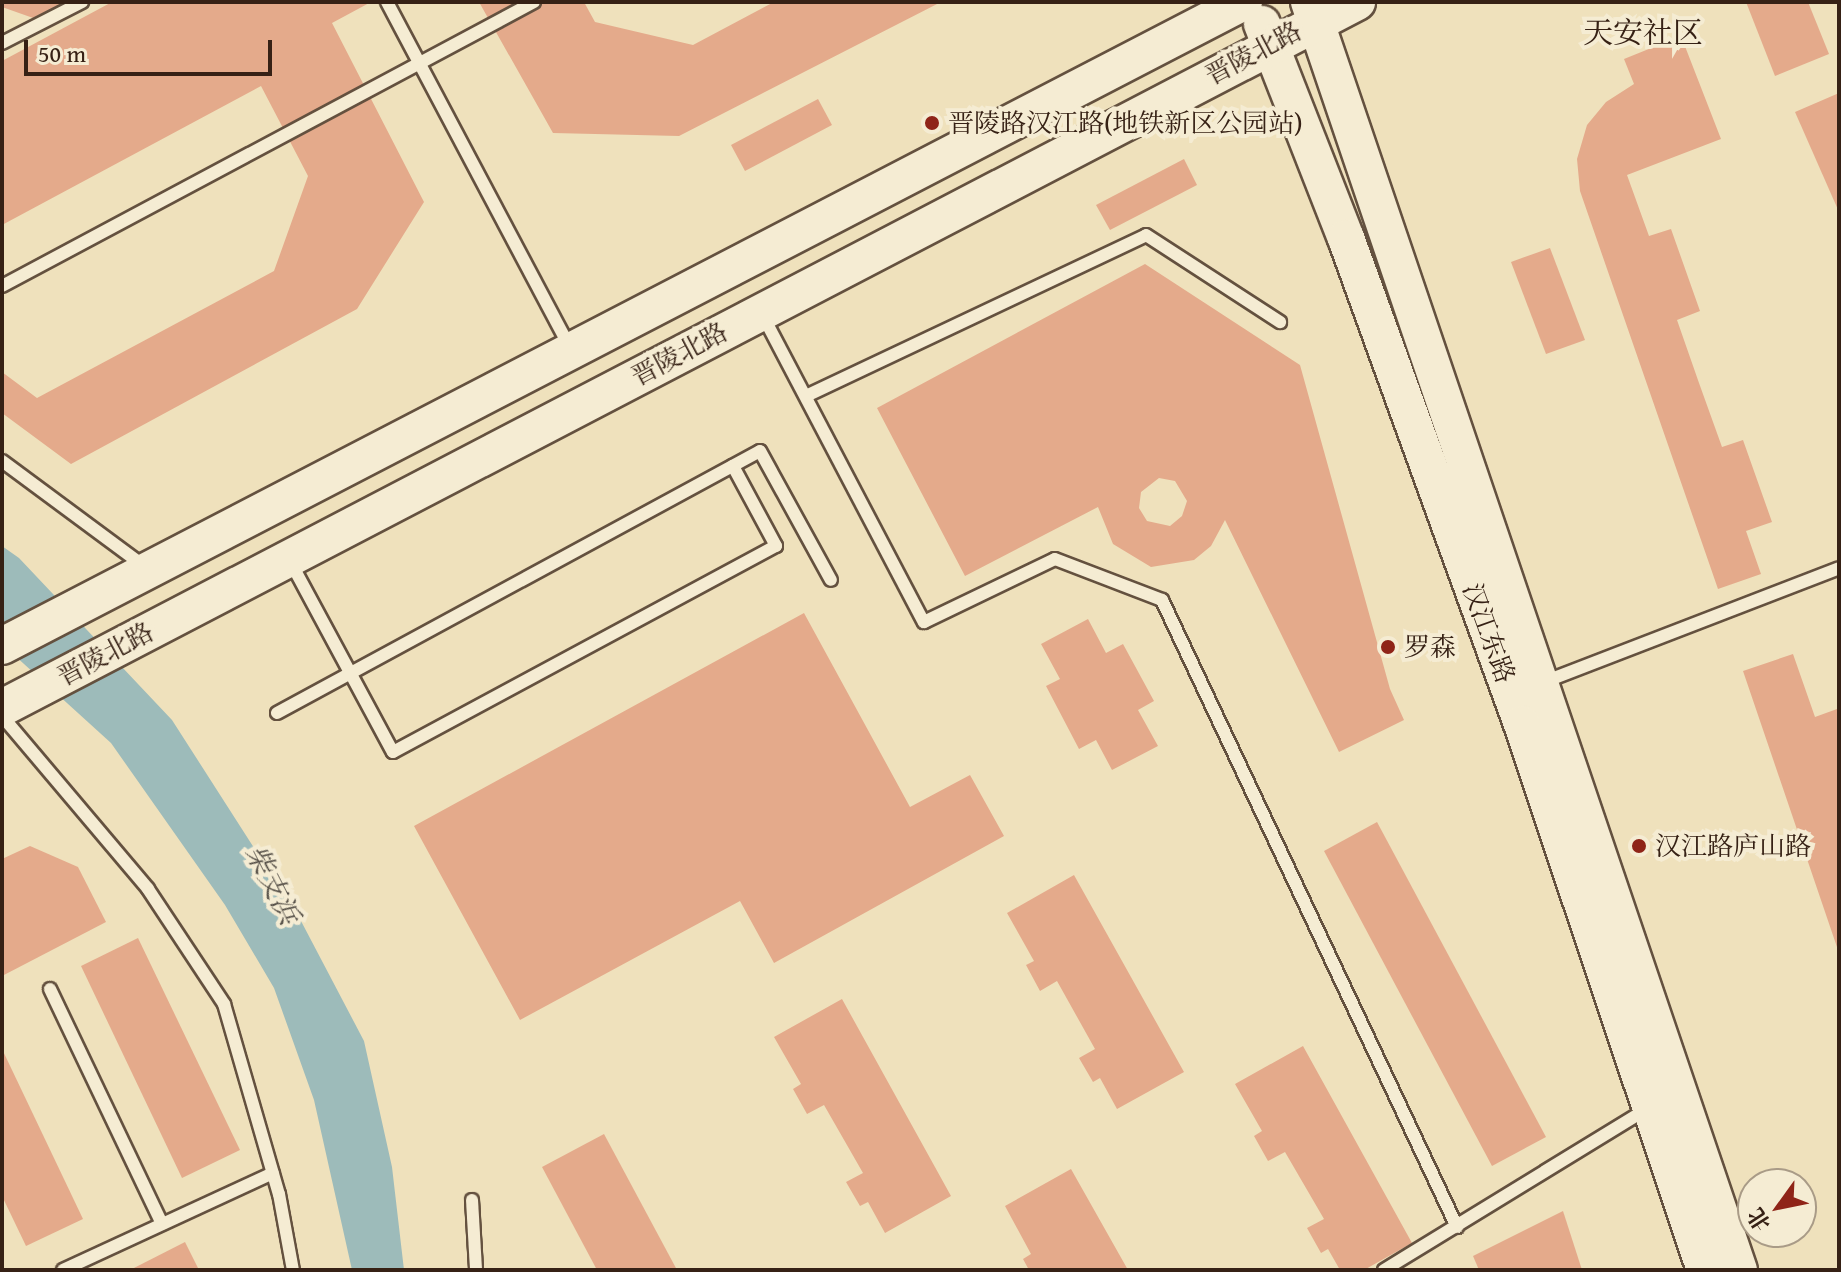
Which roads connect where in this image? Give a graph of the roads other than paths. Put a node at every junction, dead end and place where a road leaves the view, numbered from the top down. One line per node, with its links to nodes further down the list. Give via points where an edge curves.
1 (82, 2): 8 (lane)
2 (387, 2): 10 (lane)
3 (534, 2): 10 (lane)
4 (1244, 2): 14 (main road, 晋陵北路)
5 (1253, 2): 9 (main road, 汉江东路)
6 (1357, 2): 7 (main road, 晋陵北路)
7 (1312, 11): 9 (main road, 晋陵北路); 24 (main road, 汉江东路)
8 (2, 43)
9 (1270, 45): 12 (main road, 晋陵北路); 29 (main road, 汉江东路, via 1346,238 1522,724)
10 (419, 63): 11 (lane); 14 (lane)
11 (2, 286)
12 (761, 311): 15 (lane); 18 (main road, 晋陵北路)
13 (1280, 322): 15 (lane, via 1146,235)
14 (571, 349): 19 (main road, 晋陵北路)
15 (806, 396): 33 (lane, via 924,622 1055,559 1162,600)
16 (2, 461): 19 (lane)
17 (733, 466): 21 (lane, via 760,451); 23 (lane); 23 (lane, via 776,546 393,752)
18 (289, 558): 23 (lane); 25 (main road, 晋陵北路)
19 (147, 568): 22 (main road, 晋陵北路)
20 (1839, 568): 24 (lane)
21 (831, 580)
22 (2, 646)
23 (350, 673): 26 (lane)
24 (1541, 684): 39 (main road, 汉江东路)
25 (2, 708)
26 (277, 713)
27 (2, 716): 30 (lane, via 148,889 224,1004)
28 (50, 989): 32 (lane)
29 (1650, 1106): 33 (lane); 38 (main road, 汉江东路)
30 (273, 1173): 32 (lane); 35 (lane)
31 (472, 1200): 36 (lane)
32 (162, 1224): 34 (lane)
33 (1457, 1227): 37 (lane)
34 (63, 1270)
35 (293, 1270)
36 (476, 1270)
37 (1384, 1270)
38 (1705, 1270)
39 (1739, 1270)

